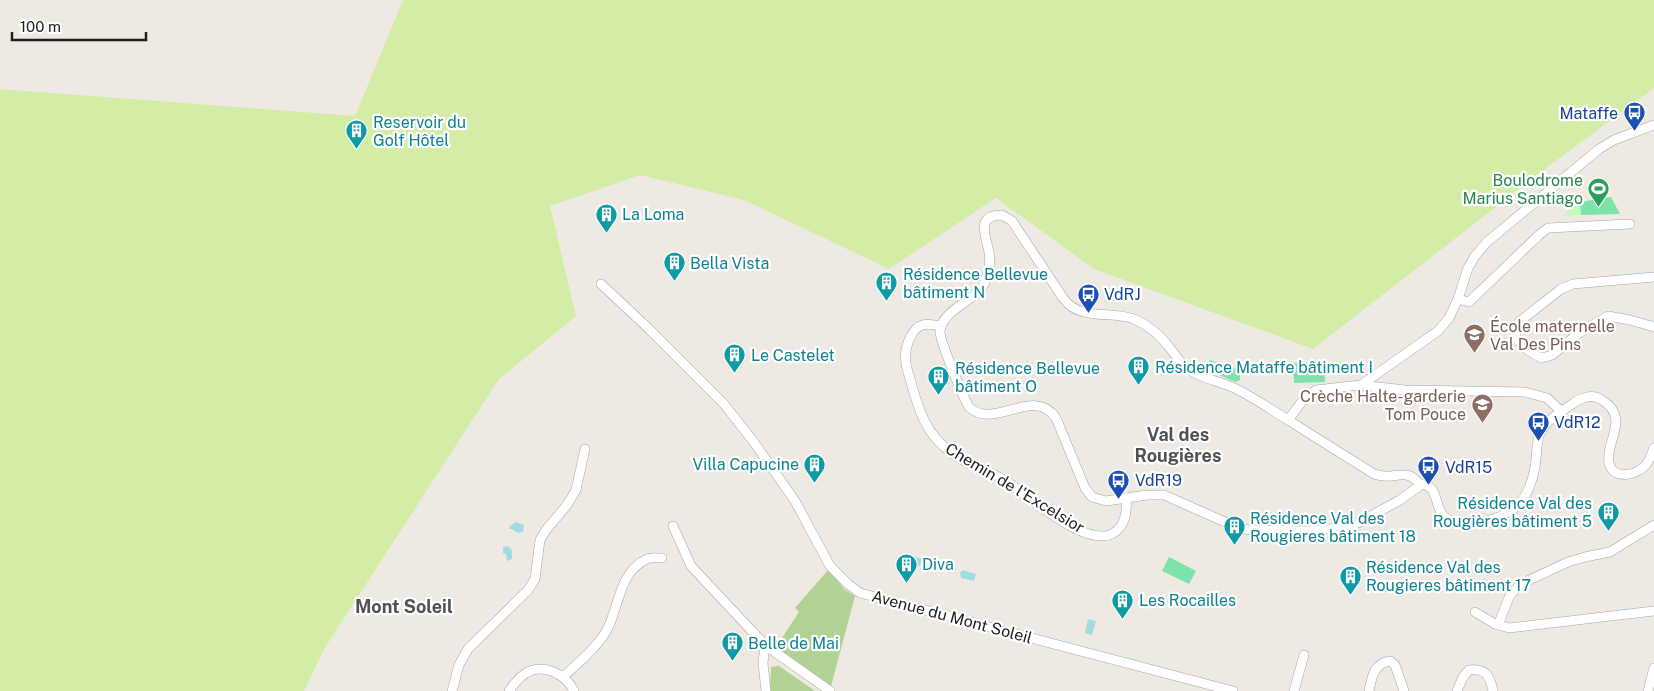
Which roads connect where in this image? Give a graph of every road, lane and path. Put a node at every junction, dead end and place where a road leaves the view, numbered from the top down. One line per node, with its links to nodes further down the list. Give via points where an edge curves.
1 (1654, 125): 5 (street, via 1599,149 1486,242 1468,268)
2 (1630, 224): 5 (street, via 1548,228 1469,302)
3 (1654, 277): 7 (street, via 1572,284 1519,322 1514,332 1517,340 1542,358 1552,355 1579,332 1608,316)
4 (601, 284): 30 (street, Avenue du Mont Soleil, via 724,404 795,501 830,566 860,592)
5 (1458, 299): 8 (street, via 1438,331)
6 (941, 327): 10 (street, via 953,311 982,286 988,273 989,259 983,228 990,218 1004,216 1012,221 1073,308 1140,322 1162,339 1191,371 1233,388); 14 (street, Chemin de l'Excelsior, via 942,343 971,409 993,414 1029,406 1046,408 1056,418 1087,491 1102,500); 14 (street, Chemin de l'Excelsior, via 928,323 917,328 908,342 905,358 913,392 929,431 944,447 968,463 1003,479 1066,524 1096,536 1108,536 1119,529 1124,520)
7 (1654, 327)
8 (1360, 385): 9 (street, via 1405,390 1525,392 1547,398); 10 (street, via 1316,390 1304,399)
9 (1561, 411): 11 (street, via 1588,397 1598,398 1611,407 1616,428 1609,462 1617,473 1628,475 1642,468); 13 (street, via 1541,433 1526,493 1509,511 1478,522 1454,522 1440,512 1433,490 1427,485)
10 (1288, 420): 13 (street, via 1374,474 1386,478 1408,475)
11 (1654, 448)
12 (585, 449): 25 (street, via 576,490 540,540 535,579 528,590 468,649 459,664)
13 (1420, 485): 14 (street, Chemin de l'Excelsior, via 1358,523 1306,531 1248,530 1164,495)
14 (1126, 498)
15 (1654, 525): 20 (street, via 1610,552 1568,562 1521,584 1510,595)
16 (673, 526): 21 (street, via 691,566)
17 (662, 558): 24 (street, via 648,558 636,566 625,580 608,629 592,650)
18 (1654, 611): 20 (street, via 1509,628)
19 (1475, 612): 20 (street)
20 (1498, 625)
21 (765, 645): 28 (street); 29 (street)
22 (1304, 655): 31 (street)
23 (1654, 668): 36 (street)
24 (564, 676): 26 (street, via 545,669 528,672); 27 (street)
25 (452, 691)
26 (509, 691)
27 (574, 691)
28 (766, 691)
29 (830, 691)
30 (1233, 691)
31 (1294, 691)
32 (1369, 691): 33 (street, via 1376,667 1390,661 1395,665)
33 (1404, 691)
34 (1457, 691): 35 (street, via 1469,670 1477,669 1491,678)
35 (1493, 691)
36 (1648, 691)

